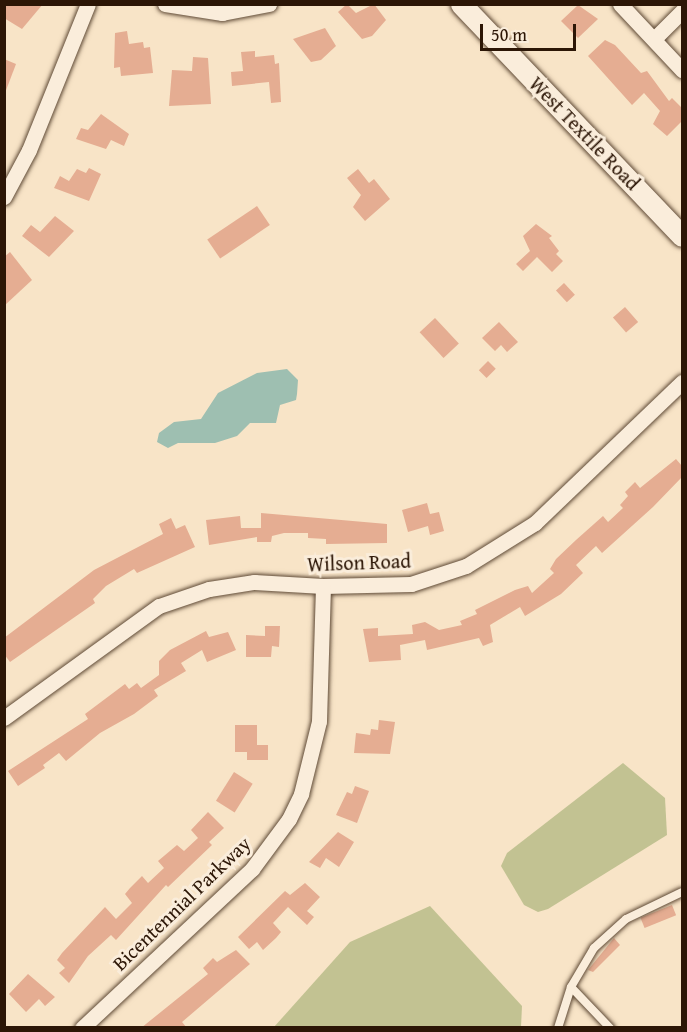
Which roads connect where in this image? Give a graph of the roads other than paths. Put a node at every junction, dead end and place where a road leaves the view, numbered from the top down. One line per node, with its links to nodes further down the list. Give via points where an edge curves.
1 (88, 4): 9 (street, via 29,150)
2 (165, 4): 3 (street, via 222,13)
3 (269, 4)
4 (461, 4): 10 (main road, West Textile Road)
5 (620, 4): 7 (street)
6 (682, 11): 7 (street)
7 (654, 39): 8 (street)
8 (682, 70)
9 (4, 197)
10 (682, 236)
11 (682, 382): 12 (street, Wilson Road, via 535,523 487,556 411,584)
12 (323, 586): 13 (street, Wilson Road, via 254,582 208,589 159,606); 16 (street, Bicentennial Parkway, via 319,722 301,794 289,819 252,869)
13 (4, 718)
14 (682, 892): 15 (lane, via 626,919 594,948)
15 (571, 987): 17 (lane); 18 (lane)
16 (82, 1028)
17 (558, 1028)
18 (610, 1028)

